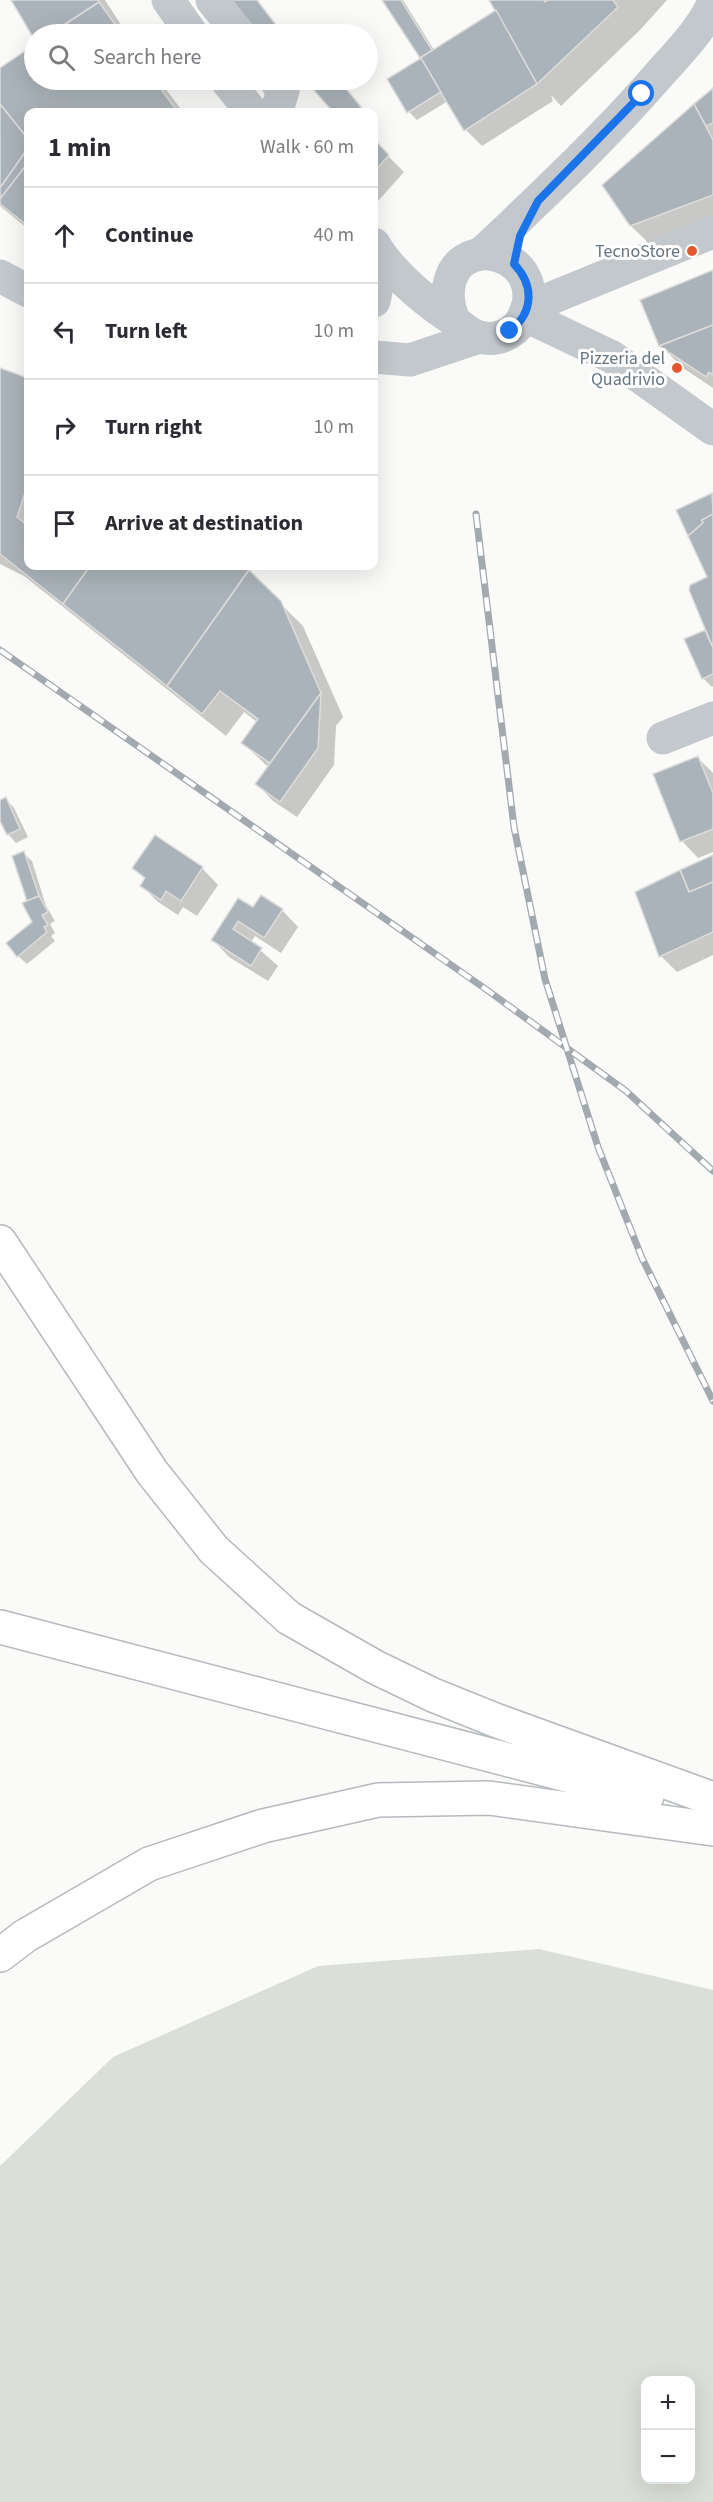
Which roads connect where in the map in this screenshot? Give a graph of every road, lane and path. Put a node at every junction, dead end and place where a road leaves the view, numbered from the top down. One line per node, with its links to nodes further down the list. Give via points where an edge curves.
1 (168, 0): 4 (street)
2 (212, 0): 5 (street)
3 (713, 4): 10 (street, via 692,37 642,94)
4 (185, 24)
5 (231, 24)
6 (234, 90): 8 (street)
7 (283, 90): 9 (street)
8 (249, 108)
9 (277, 108)
10 (538, 201): 14 (street); 16 (street, via 520,236)
11 (713, 232): 19 (street)
12 (378, 245): 17 (street, via 420,271)
13 (378, 247): 23 (street, via 415,291)
14 (481, 254): 16 (street, via 497,255); 17 (street, via 466,260)
15 (378, 259): 20 (street)
16 (520, 270): 19 (street, via 539,282); 22 (street, via 529,289)
17 (453, 272): 23 (street, via 447,287 447,303)
18 (0, 276): 21 (street)
19 (602, 278): 22 (street)
20 (378, 281)
21 (24, 289)
22 (525, 313): 23 (street, via 512,331); 26 (street)
23 (471, 329): 24 (street); 25 (street, via 410,360); 26 (street)
24 (378, 344)
25 (378, 357)
26 (612, 357): 27 (street)
27 (713, 429)
28 (713, 718): 29 (street)
29 (663, 738)
30 (0, 1242): 32 (main road, via 152,1472 214,1551 289,1618 433,1695)
31 (0, 1627): 33 (main road)
32 (713, 1799)
33 (713, 1813)
34 (713, 1829): 35 (main road, via 489,1798 378,1800 263,1826 149,1864 25,1936)
35 (0, 1955)

